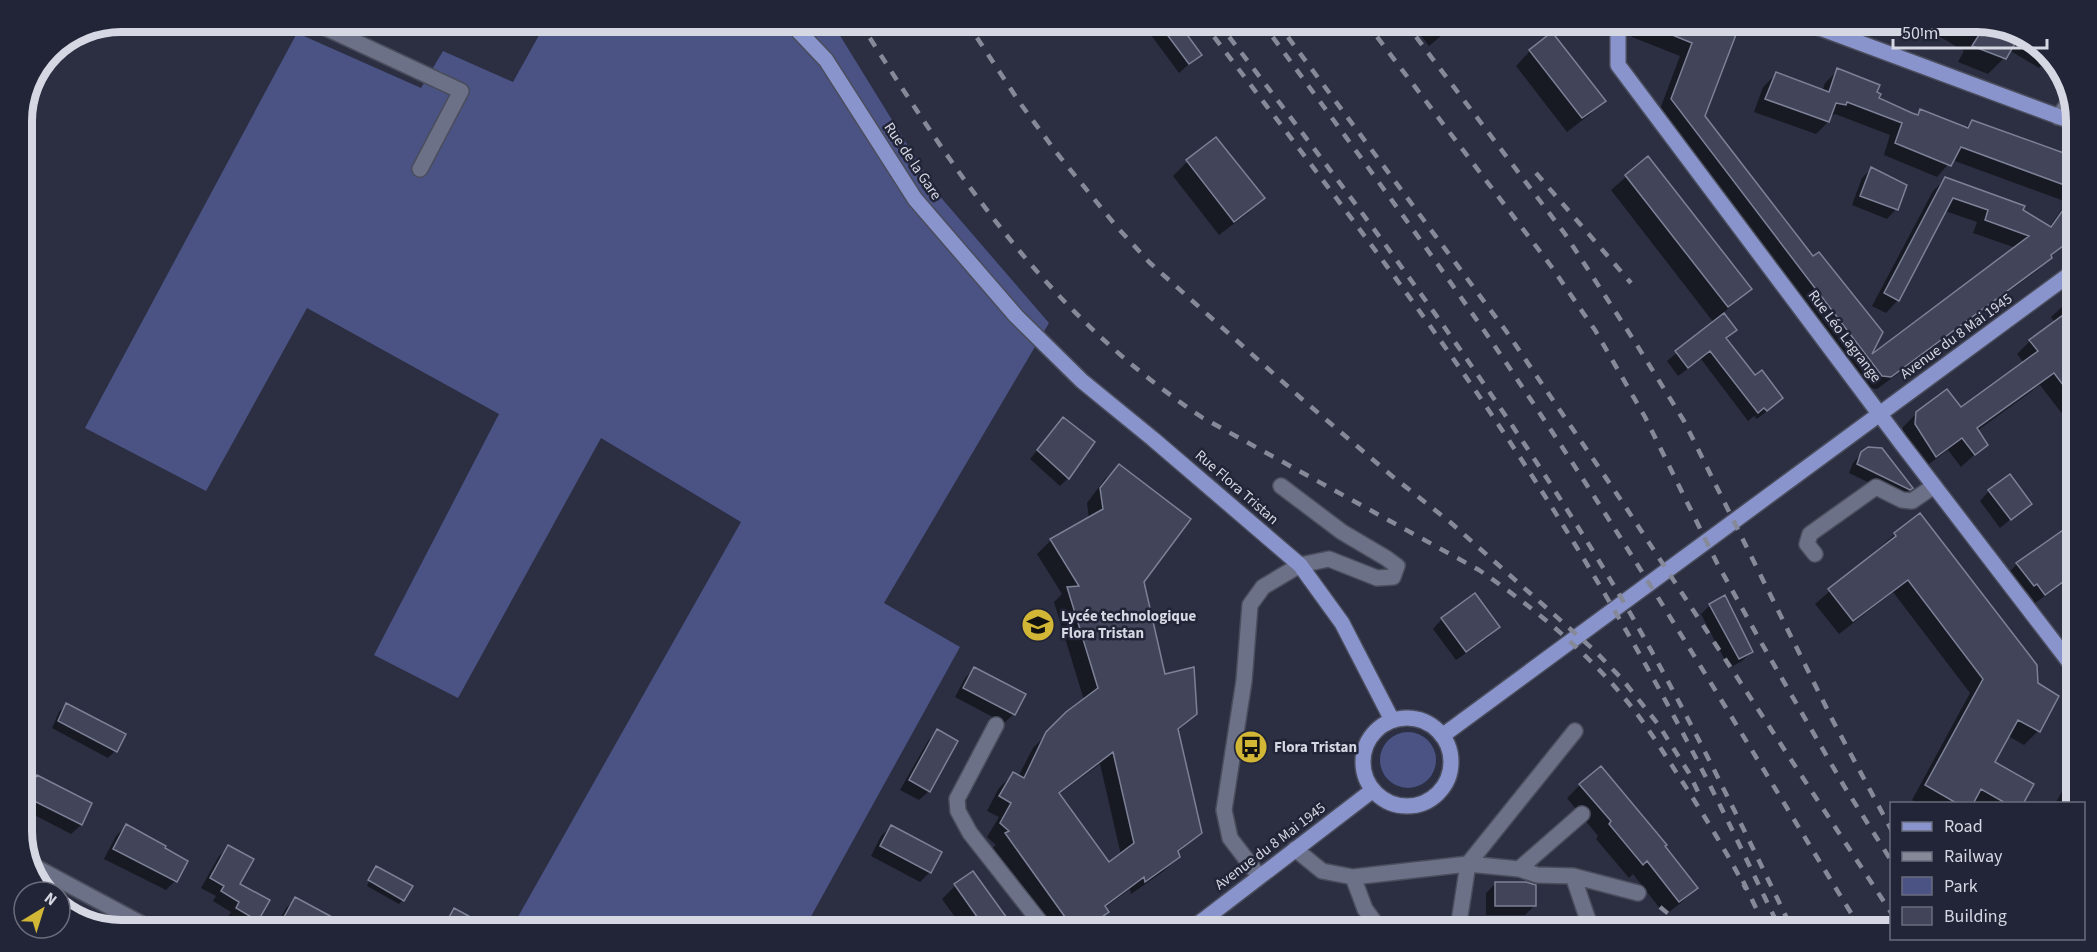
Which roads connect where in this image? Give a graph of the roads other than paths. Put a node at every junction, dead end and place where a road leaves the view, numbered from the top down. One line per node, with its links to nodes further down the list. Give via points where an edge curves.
1 (335, 32): 8 (street, via 461,91)
2 (799, 32): 10 (main road, Rue de la Gare, via 826,60 915,200)
3 (1618, 32): 11 (main road, Rue Léo Lagrange, via 1618,65)
4 (1830, 32): 6 (main road)
5 (2064, 109): 6 (street)
6 (2058, 117): 7 (main road)
7 (2065, 119)
8 (420, 169)
9 (2065, 277): 11 (main road, Avenue du 8 Mai 1945)
10 (1016, 316): 15 (main road, Rue Flora Tristan, via 1082,381)
11 (1880, 413): 13 (main road, Rue Léo Lagrange); 20 (main road, Avenue du 8 Mai 1945)
12 (1281, 486): 15 (street, via 1396,566 1393,577 1377,578 1329,559)
13 (1934, 486): 14 (street, via 1912,501 1876,487 1810,534 1807,544); 16 (main road, Rue Léo Lagrange)
14 (1815, 554)
15 (1300, 565): 17 (main road, Rue Flora Tristan, via 1342,623); 27 (street, via 1263,587 1250,605 1244,681 1224,810 1230,838)
16 (2066, 657)
17 (1392, 720): 20 (main road, via 1420,720); 21 (main road, via 1380,727 1365,750 1364,771)
18 (996, 725): 32 (street, via 957,798 958,811 970,833)
19 (1575, 731): 24 (street)
20 (1442, 736): 21 (main road, via 1451,764 1440,792 1413,806 1384,800)
21 (1373, 790): 23 (main road, Avenue du 8 Mai 1945)
22 (1582, 814): 25 (street)
23 (1295, 849): 27 (main road, Avenue du 8 Mai 1945); 29 (street, via 1322,871)
24 (1468, 864): 25 (street); 29 (street); 35 (street)
25 (1519, 869): 28 (street)
26 (40, 870): 31 (street)
27 (1259, 876): 33 (main road, Avenue du 8 Mai 1945)
28 (1573, 876): 30 (street); 36 (street)
29 (1353, 877): 34 (street)
30 (1638, 893)
31 (134, 920)
32 (1038, 920)
33 (1203, 920)
34 (1373, 920)
35 (1459, 920)
36 (1588, 920)

